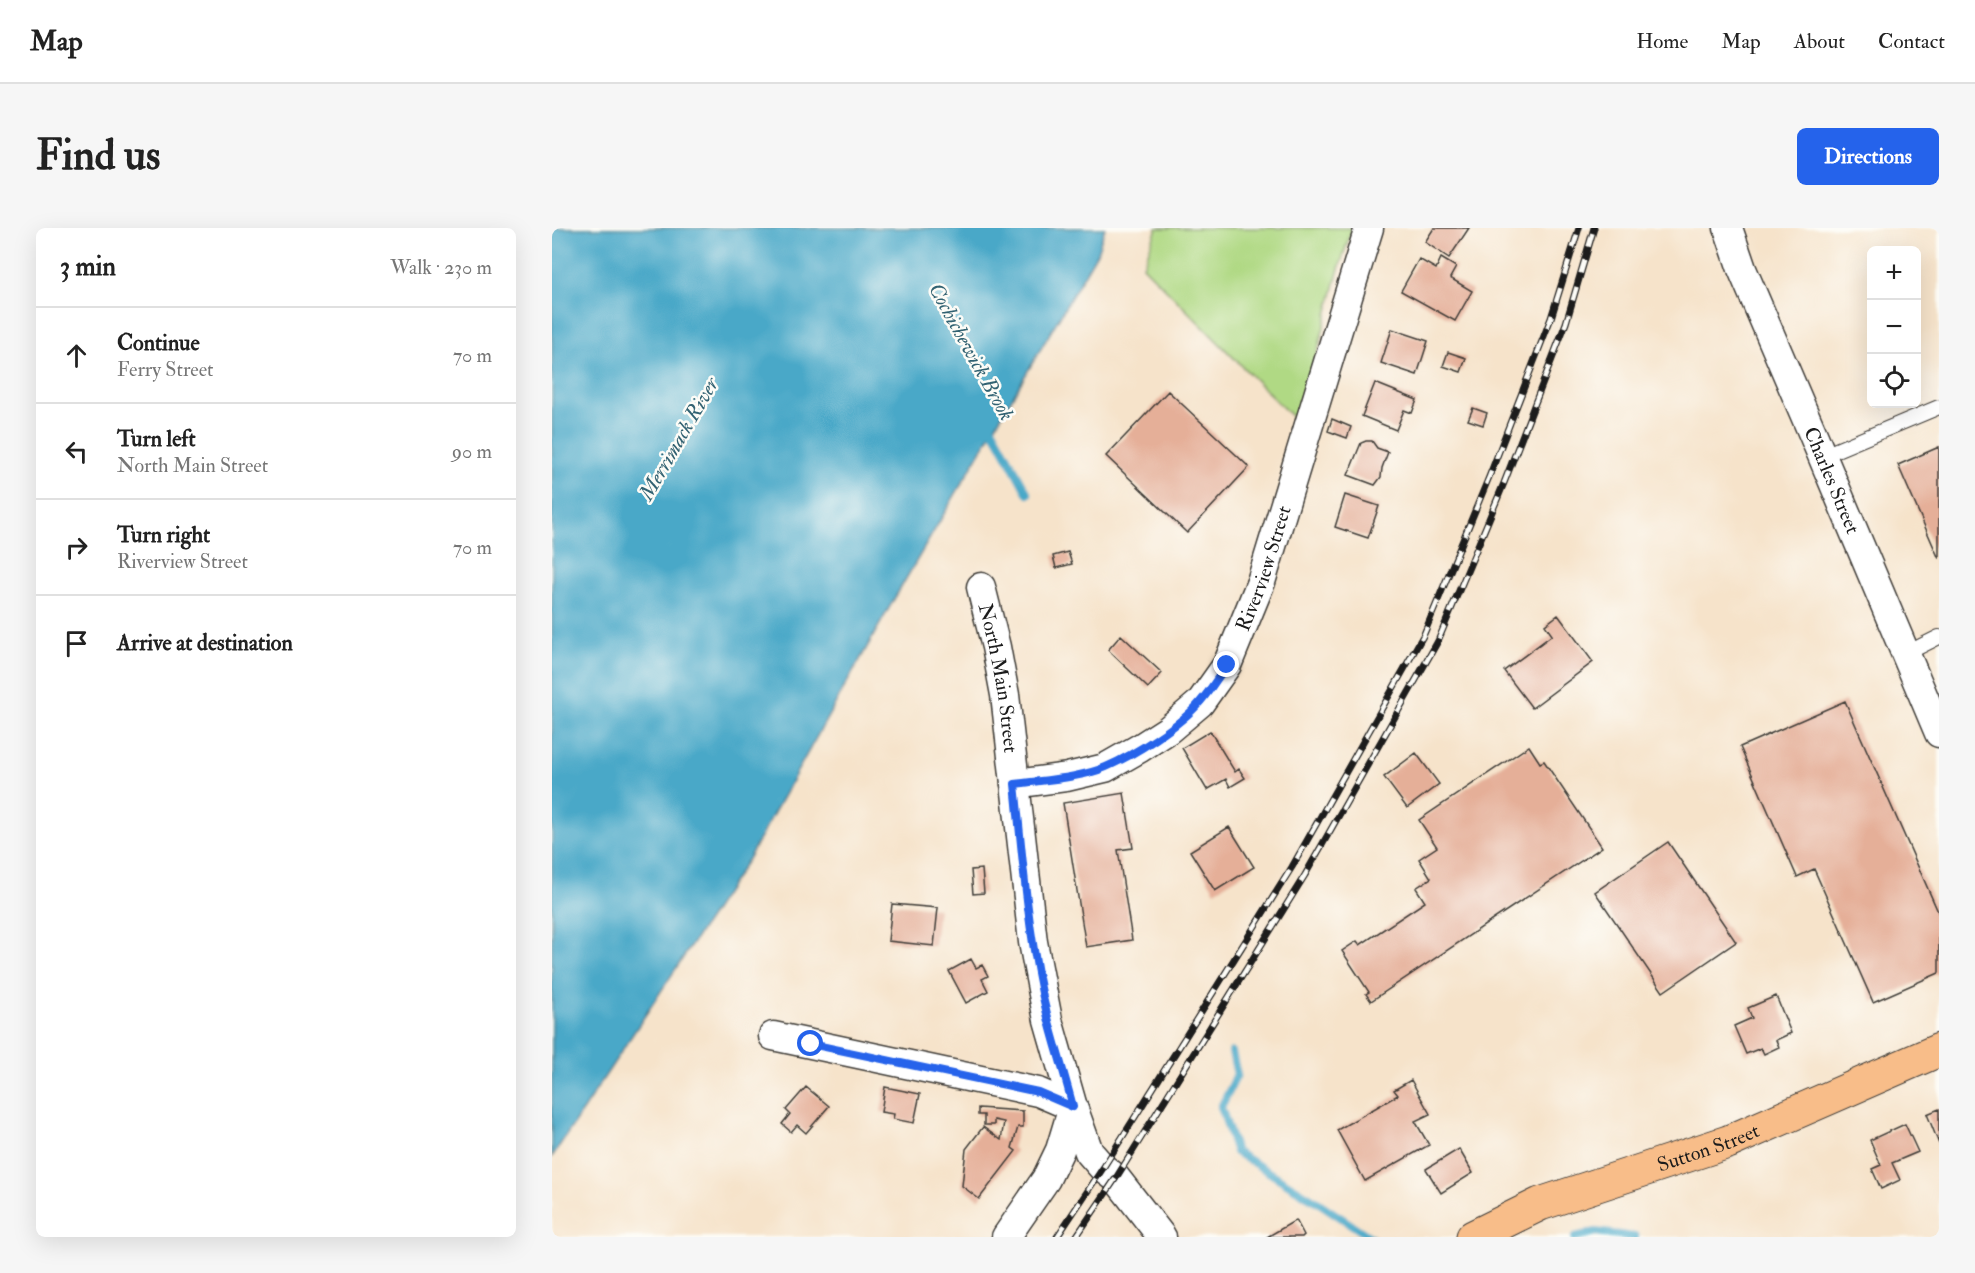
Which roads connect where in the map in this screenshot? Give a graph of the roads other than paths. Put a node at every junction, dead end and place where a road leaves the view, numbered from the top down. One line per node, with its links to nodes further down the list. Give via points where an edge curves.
1 (1369, 228): 9 (street, Riverview Street, via 1261,582 1227,665 1200,703 1168,730 1105,768)
2 (1728, 228): 4 (street, Charles Street, via 1742,270)
3 (1939, 407): 4 (lane)
4 (1822, 456): 7 (street, Charles Street)
5 (981, 587): 9 (street, North Main Street, via 1005,695)
6 (1939, 637): 7 (lane)
7 (1905, 654): 8 (street, Charles Street)
8 (1939, 733)
9 (1015, 784): 12 (street, North Main Street, via 1033,942 1048,1020)
10 (773, 1036): 12 (street, via 1038,1092)
11 (1939, 1050): 15 (highway, Sutton Street, via 1728,1142 1540,1204)
12 (1073, 1107): 13 (street, via 1046,1179); 14 (street, North Main Street, via 1089,1152 1116,1178)
13 (1006, 1237)
14 (1162, 1237)
15 (1473, 1237)

